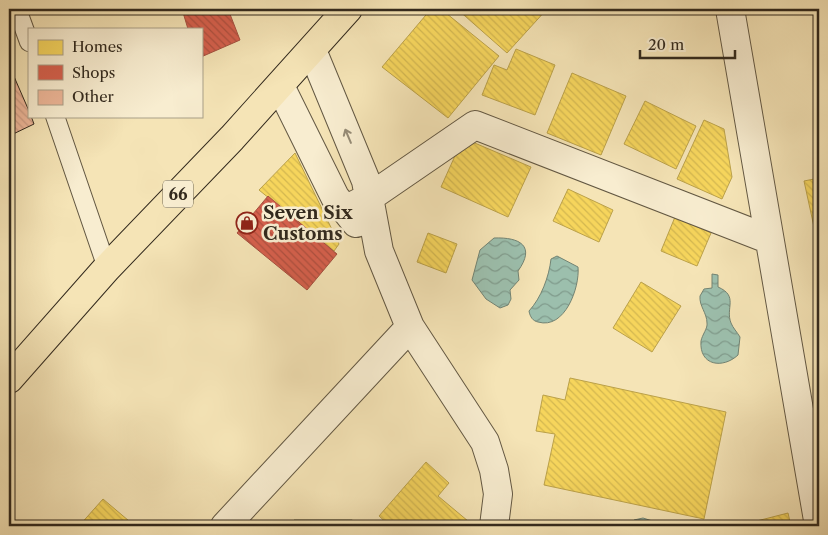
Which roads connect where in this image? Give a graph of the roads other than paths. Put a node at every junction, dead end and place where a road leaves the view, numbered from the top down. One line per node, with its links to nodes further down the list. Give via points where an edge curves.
1 (17, 9): 4 (lane)
2 (348, 9): 5 (main road, 66)
3 (730, 9): 10 (street)
4 (28, 39)
5 (312, 50): 6 (main road, 66); 8 (street, one-way to 5)
6 (280, 86): 9 (street, via 335,197); 12 (main road, 66)
7 (55, 118): 12 (lane)
8 (370, 197): 9 (street); 10 (street, via 475,125); 11 (street)
9 (345, 210): 11 (street)
10 (768, 239): 17 (street)
11 (379, 252): 13 (street)
12 (107, 268): 14 (main road, 66)
13 (410, 327): 15 (street); 16 (street, via 484,442 498,494)
14 (9, 379)
15 (225, 526)
16 (494, 526)
17 (819, 526)

